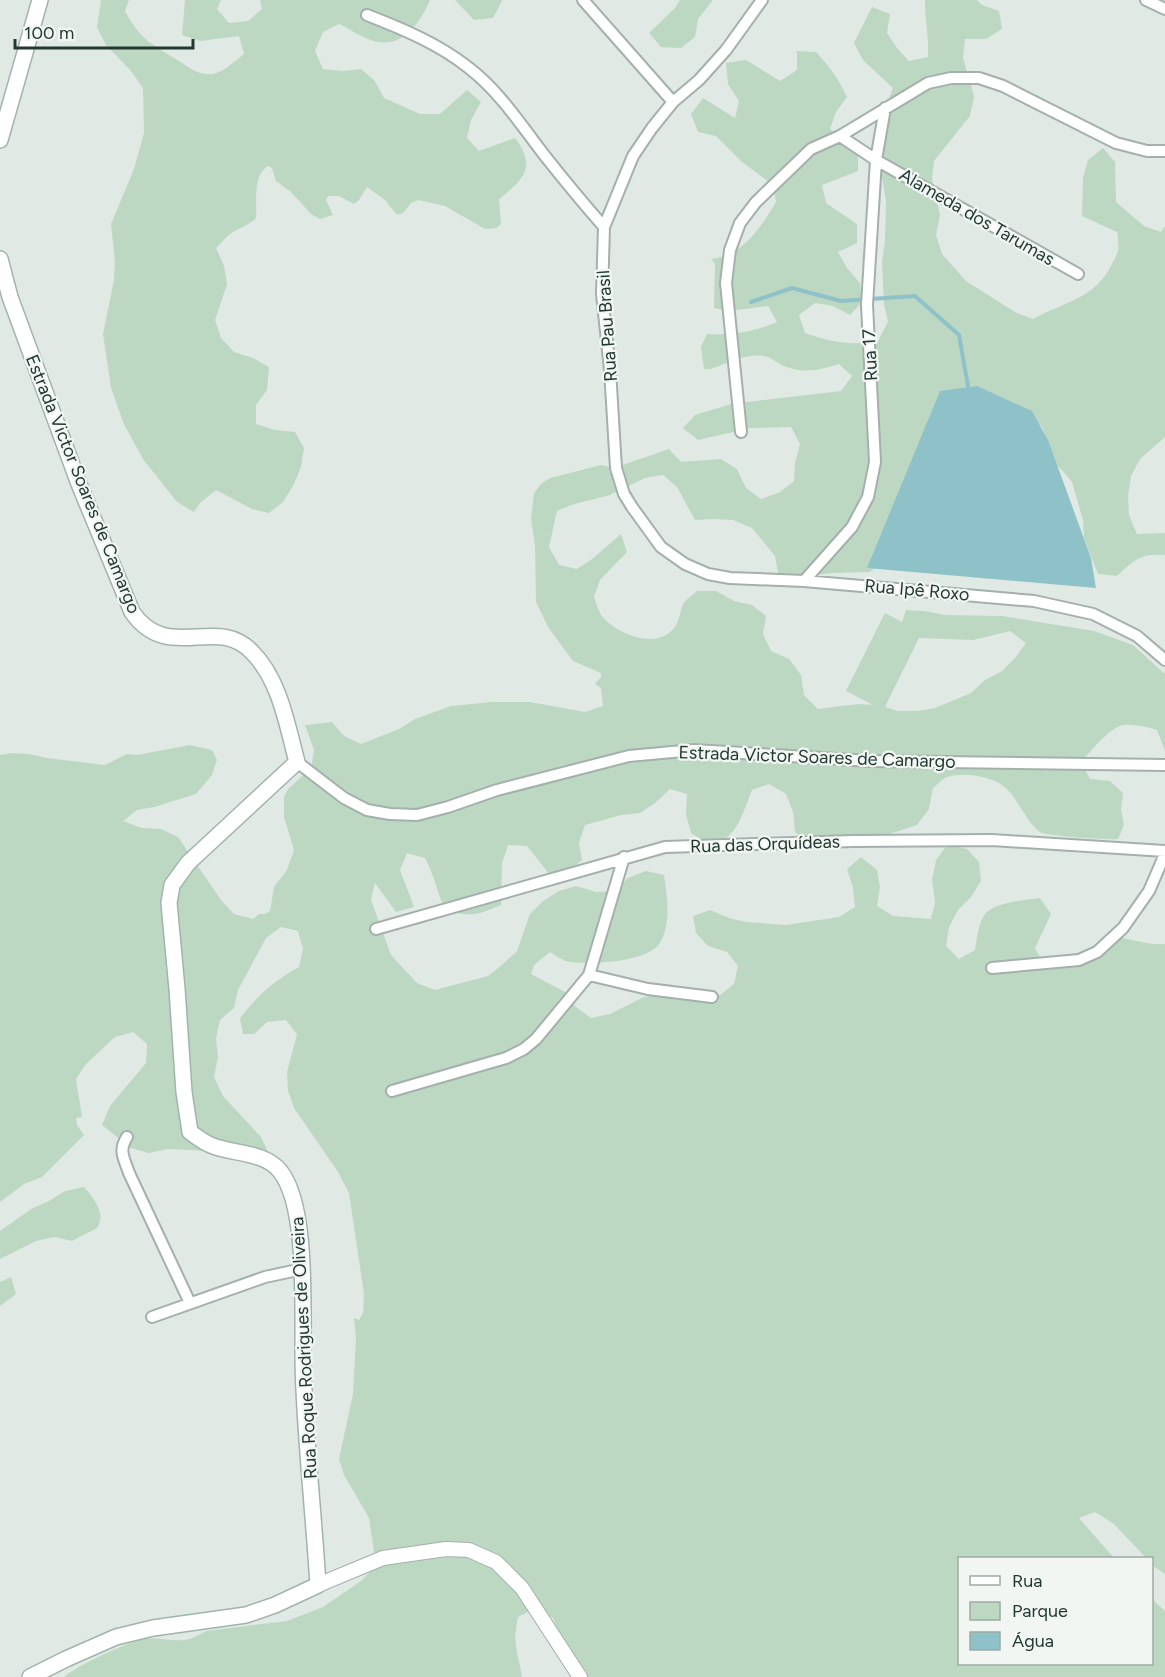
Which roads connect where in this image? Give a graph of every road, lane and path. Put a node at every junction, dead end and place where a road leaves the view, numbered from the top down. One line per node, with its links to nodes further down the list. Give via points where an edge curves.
1 (40, 0): 10 (main road)
2 (762, 0): 7 (street, Rua Pau Brasil, via 726,50)
3 (1146, 0): 5 (street)
4 (589, 2): 7 (street)
5 (1165, 9)
6 (367, 15): 13 (street, via 406,30 470,69 501,98)
7 (673, 102): 13 (street, Rua Pau Brasil, via 633,156)
8 (885, 108): 9 (street); 11 (street, via 928,82 979,78 1004,86 1116,144); 12 (street, Rua 17)
9 (840, 136): 12 (street, Alameda dos Tarumas); 16 (street, via 811,149 781,176 740,224 730,250 726,283)
10 (0, 140)
11 (1165, 151)
12 (876, 160): 15 (street, Alameda dos Tarumas); 18 (street, Rua 17, via 867,305 875,462 868,497 852,527)
13 (604, 227): 17 (street, Rua Pau Brasil, via 602,294 616,468 624,494)
14 (0, 259): 20 (main road, Estrada Victor Soares de Camargo, via 63,441 132,612 147,630 160,636 213,636 243,643 264,665 279,697)
15 (1078, 274)
16 (741, 432)
17 (661, 547): 18 (street, Rua Ipê Roxo, via 708,574)
18 (804, 581): 19 (street, Rua Ipê Roxo, via 1034,601 1093,614 1137,636)
19 (1165, 660)
20 (297, 762): 21 (street, Estrada Victor Soares de Camargo, via 344,798 367,810 417,815 629,756 694,750 870,761); 30 (main road, Rua Roque Rodrigues de Oliveira, via 188,863 172,885 169,903 190,1132 212,1146 268,1160 281,1172 295,1199)
21 (1165, 765)
22 (1165, 852): 23 (street, Rua das Orquídeas, via 992,840 853,841 665,847); 25 (street, via 1149,891 1123,928 1097,952 1079,960)
23 (624, 857): 24 (street, Rua das Orquídeas); 26 (street)
24 (376, 929)
25 (992, 968)
26 (589, 975): 27 (street, via 648,989); 28 (street, via 524,1049 506,1058)
27 (712, 997)
28 (392, 1091)
29 (127, 1137): 31 (street, via 122,1152 129,1173)
30 (302, 1269): 31 (street, via 265,1277); 33 (main road, Rua Roque Rodrigues de Oliveira, via 303,1389)
31 (190, 1303): 32 (street)
32 (152, 1317)
33 (318, 1585): 34 (main road, via 246,1615 116,1637); 35 (street, via 383,1558 446,1549 469,1551 496,1563 522,1588)
34 (30, 1677)
35 (580, 1677)

